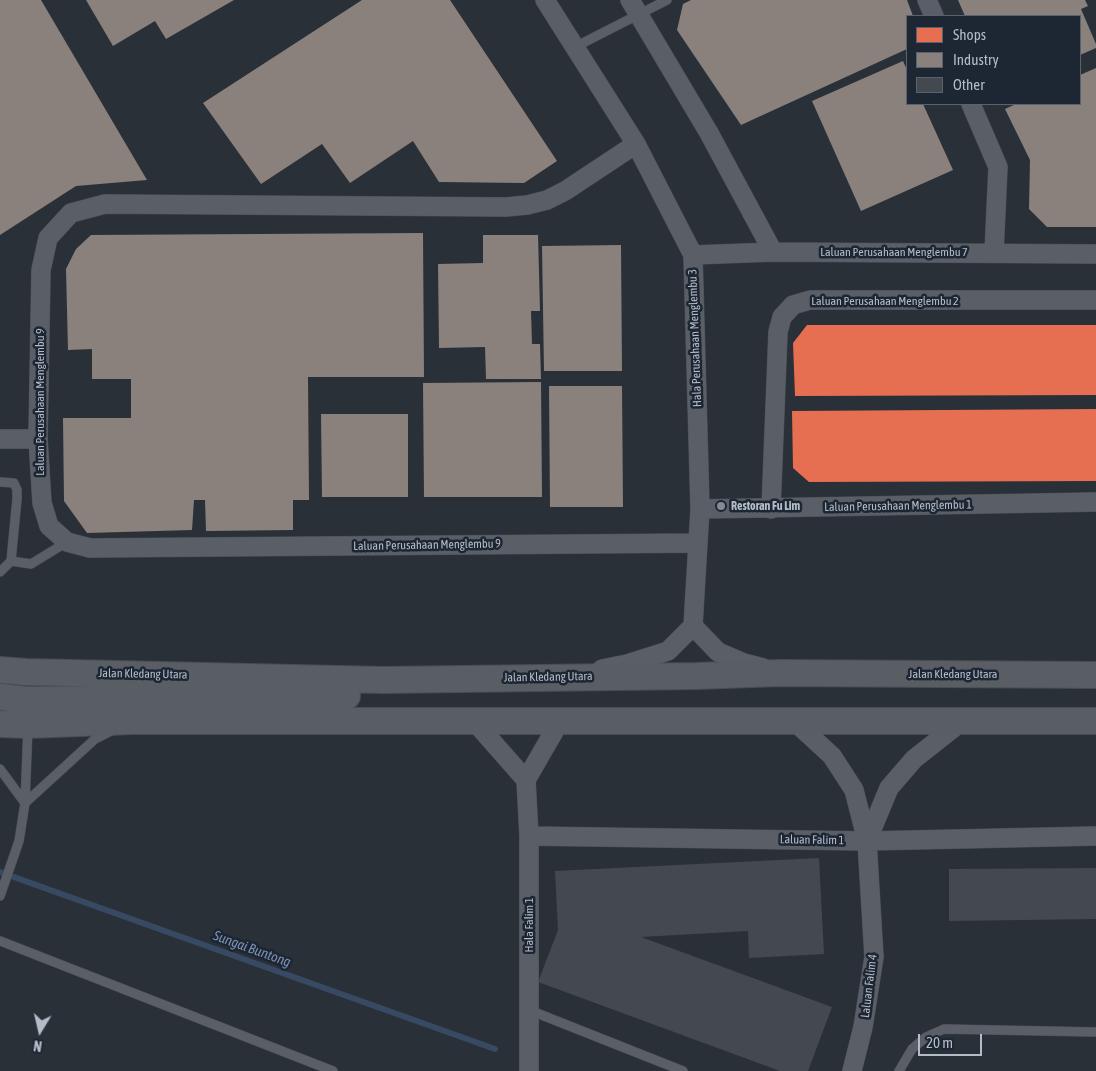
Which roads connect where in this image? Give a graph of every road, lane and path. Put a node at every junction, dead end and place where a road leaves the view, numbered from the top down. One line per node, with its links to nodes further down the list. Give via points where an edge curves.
1 (545, 0): 6 (street, Hala Perusahaan Menglembu 3)
2 (667, 0): 4 (lane)
3 (927, 0): 5 (street)
4 (635, 8): 6 (lane); 9 (street)
5 (934, 15)
6 (575, 47): 8 (street, Hala Perusahaan Menglembu 3)
7 (971, 105): 10 (street, via 998,167)
8 (636, 144): 12 (street, Hala Perusahaan Menglembu 3); 15 (street, Laluan Perusahaan Menglembu 9, via 565,191 527,206 105,204 71,214 48,238 42,270)
9 (774, 252): 10 (street, Laluan Perusahaan Menglembu 7); 12 (street, Laluan Perusahaan Menglembu 7)
10 (994, 253): 11 (street, Laluan Perusahaan Menglembu 7)
11 (1096, 254)
12 (693, 255): 18 (street, Hala Perusahaan Menglembu 3)
13 (1096, 300): 19 (street, Laluan Perusahaan Menglembu 2, via 810,300 793,305 782,317 778,332)
14 (0, 438): 15 (street)
15 (38, 439): 20 (street, Laluan Perusahaan Menglembu 9, via 42,503 49,526)
16 (0, 482): 22 (lane, via 14,483 17,490)
17 (1096, 502): 19 (street, Laluan Perusahaan Menglembu 1)
18 (700, 509): 19 (street, Laluan Perusahaan Menglembu 1); 21 (street, Hala Perusahaan Menglembu 3)
19 (771, 509)
20 (67, 542): 21 (street, Laluan Perusahaan Menglembu 9, via 90,548); 22 (lane, via 31,564)
21 (698, 543): 24 (street, Hala Perusahaan Menglembu 3)
22 (11, 561): 23 (lane)
23 (0, 572)
24 (693, 626): 26 (street, via 718,652); 29 (street, via 668,651)
25 (0, 670): 29 (main road, Jalan Kledang Utara, via 383,680)
26 (780, 673): 27 (main road, Jalan Kledang Utara); 28 (main road, Jalan Kledang Utara)
27 (1096, 675)
28 (696, 676): 29 (main road, Jalan Kledang Utara); 31 (main road, via 557,694)
29 (569, 677)
30 (0, 697): 31 (main road)
31 (28, 712): 32 (main road); 38 (main road); 41 (lane)
32 (133, 721): 33 (main road); 41 (lane, via 95,739)
33 (474, 721): 34 (main road); 40 (street)
34 (560, 721): 35 (main road); 40 (street)
35 (794, 721): 37 (main road); 44 (street, Laluan Falim 4, via 832,756 854,790)
36 (1096, 721): 37 (main road)
37 (961, 722): 44 (street, Laluan Falim 4, via 914,758 889,788)
38 (0, 724)
39 (0, 769): 41 (lane)
40 (526, 780): 42 (street, Hala Falim 1)
41 (25, 803): 45 (lane, via 19,841)
42 (529, 836): 44 (street, Laluan Falim 1); 47 (street, Hala Falim 1)
43 (1096, 836): 44 (street, Laluan Falim 1)
44 (867, 840): 52 (street, Laluan Falim 4, via 874,957)
45 (0, 896)
46 (0, 941): 49 (lane)
47 (529, 1010): 50 (street, Hala Falim 1); 51 (lane)
48 (1096, 1032): 53 (lane, via 944,1029 926,1037 912,1049)
49 (333, 1071)
50 (529, 1071)
51 (683, 1071)
52 (852, 1071)
53 (900, 1071)

